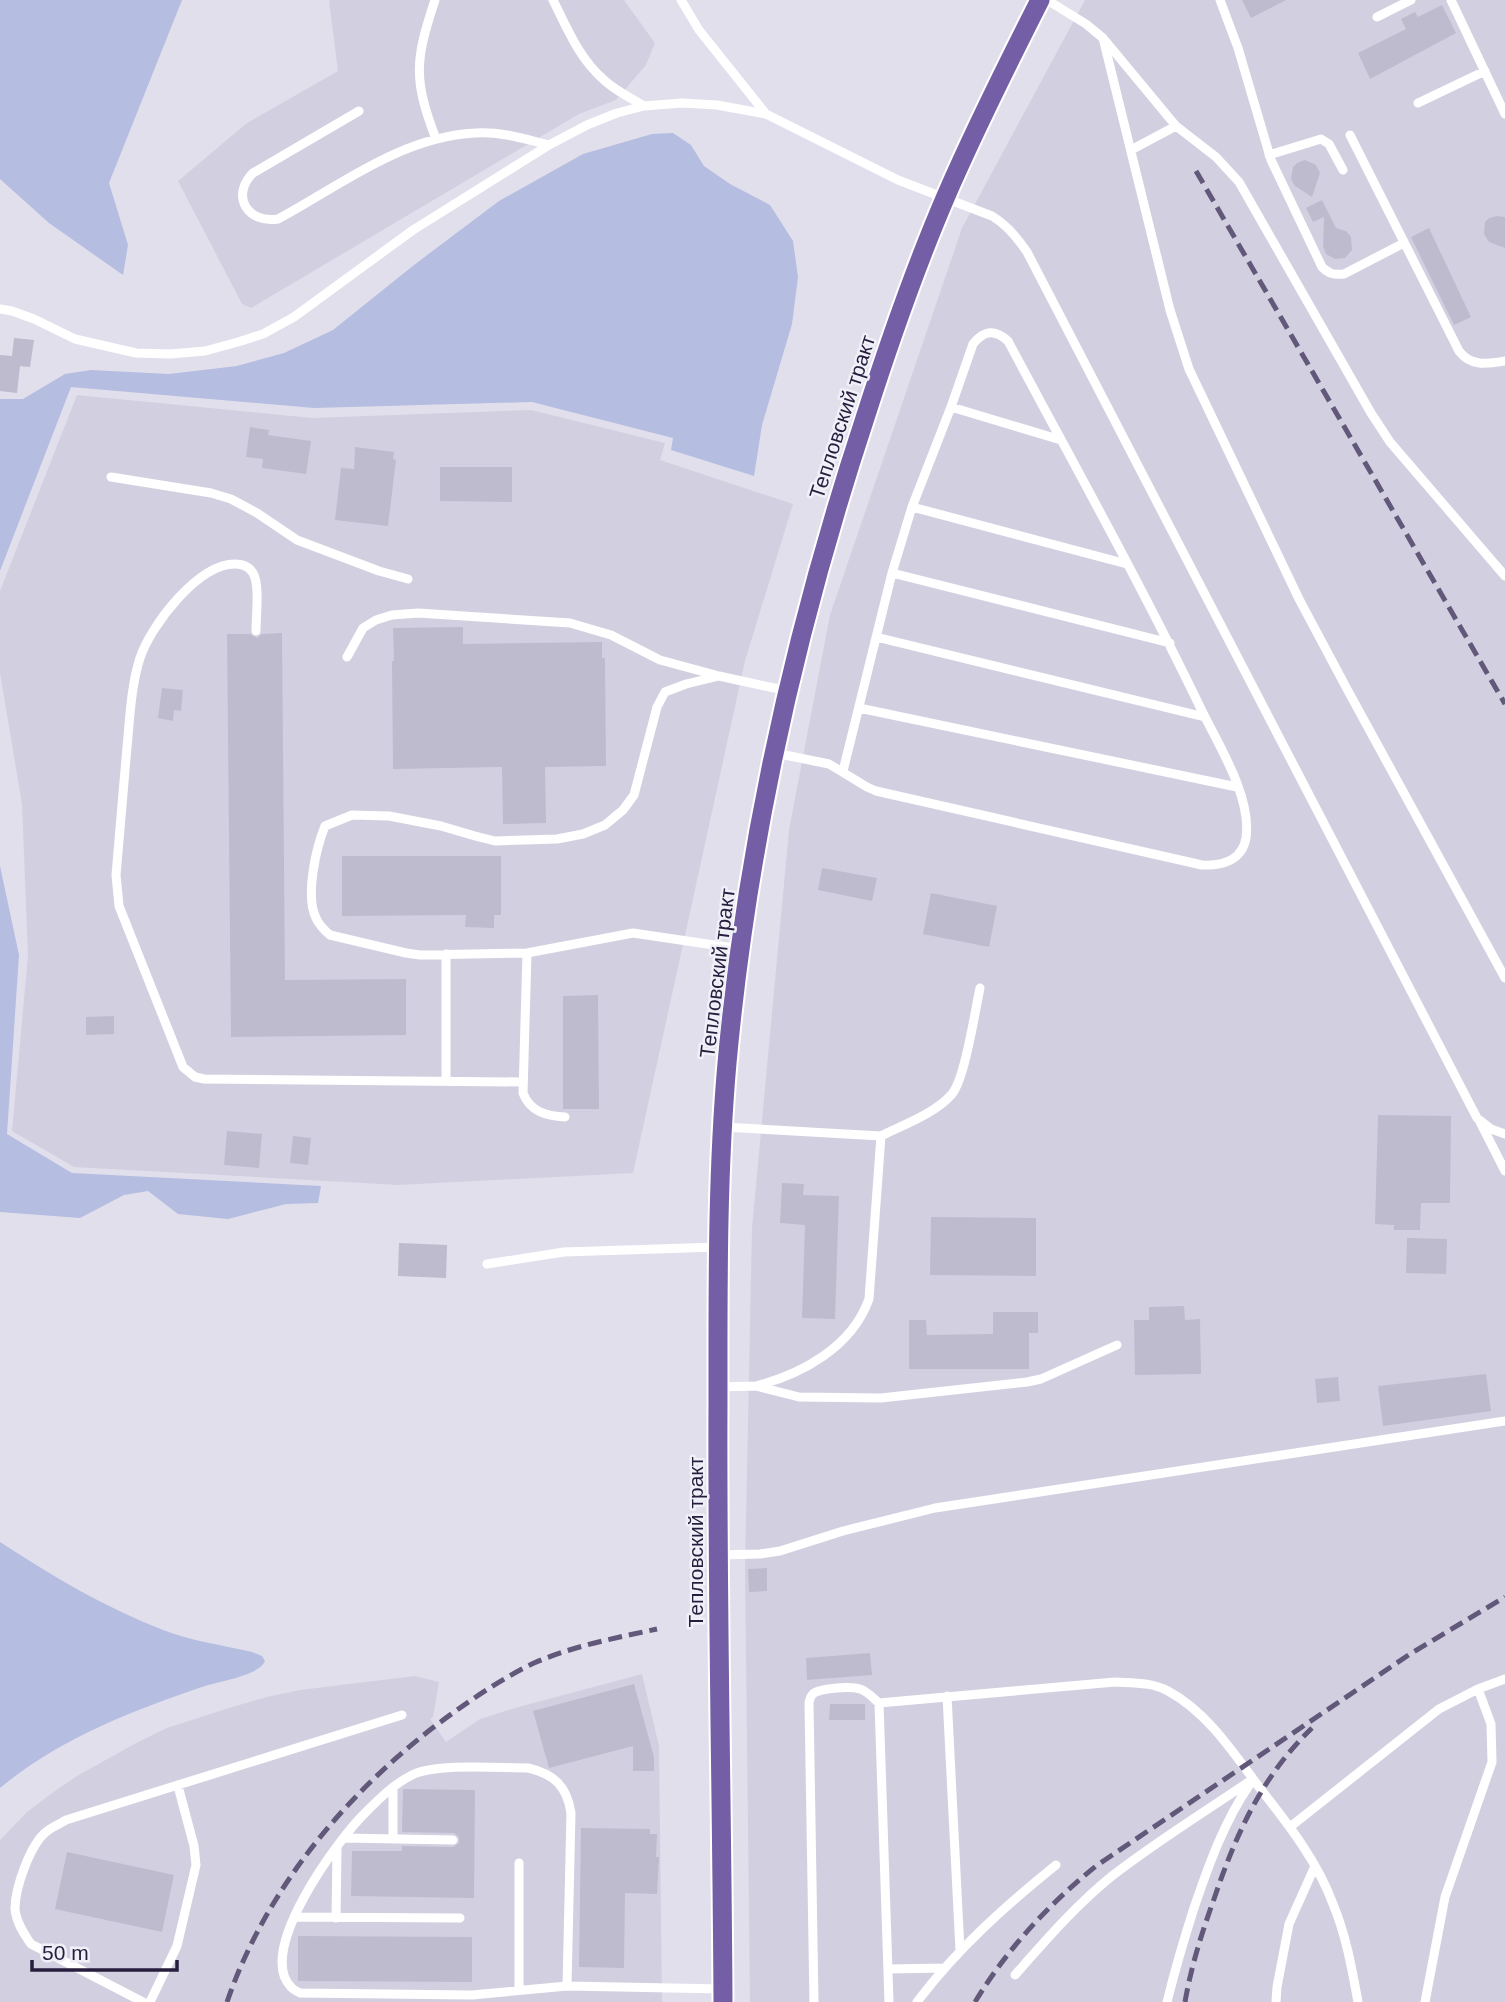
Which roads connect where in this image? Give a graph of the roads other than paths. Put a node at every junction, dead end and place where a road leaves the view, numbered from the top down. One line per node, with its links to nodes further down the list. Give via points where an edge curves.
1 (435, 0): 19 (lane, via 418,71 422,101)
2 (553, 0): 13 (lane, via 576,47 603,80)
3 (681, 0): 15 (lane, via 699,30)
4 (1040, 0): 24 (main road, Тепловский тракт)
5 (1047, 0): 10 (lane)
6 (1220, 0): 22 (lane)
7 (1410, 0): 9 (lane)
8 (1451, 0): 11 (lane)
9 (1377, 17)
10 (1103, 38): 17 (lane); 21 (lane)
11 (1485, 71): 12 (lane); 16 (lane)
12 (1418, 103)
13 (644, 106): 15 (lane, via 718,105); 20 (lane, via 587,125)
14 (359, 111): 19 (lane, via 253,173 242,191 250,213 278,219 389,155)
15 (766, 114): 24 (lane, via 898,180)
16 (1505, 114)
17 (1177, 125): 21 (lane); 34 (lane, via 1239,182 1390,442)
18 (1350, 135): 25 (lane)
19 (436, 139): 20 (lane, via 476,132)
20 (549, 145): 26 (lane, via 413,230 294,317 238,342 205,351 136,353 75,339)
21 (1130, 150): 50 (lane, via 1189,369 1299,599)
22 (1269, 155): 23 (lane, via 1321,139 1329,144); 25 (lane, via 1328,272 1343,274)
23 (1343, 170)
24 (945, 198): 41 (main road, Тепловский тракт, via 888,347 842,487); 55 (lane, via 998,220 1027,252)
25 (1404, 243): 27 (lane, via 1465,359 1483,364)
26 (0, 309)
27 (1505, 361)
28 (951, 407): 29 (lane); 29 (lane, via 973,344 985,334 1000,334 1008,341); 31 (lane)
29 (1060, 440): 32 (lane)
30 (111, 477): 35 (lane, via 230,499 297,540)
31 (912, 507): 32 (lane); 33 (lane)
32 (1128, 564): 38 (lane)
33 (892, 573): 37 (lane); 38 (lane)
34 (1505, 576)
35 (408, 579)
36 (256, 631): 52 (lane, via 254,575 241,564 220,566 193,584 158,623 136,673 117,891 180,1060 189,1073 204,1080)
37 (876, 637): 42 (lane); 43 (lane)
38 (1170, 643): 43 (lane)
39 (347, 657): 40 (lane, via 363,628 391,615 418,613 570,623 611,635 660,660)
40 (719, 676): 41 (lane); 49 (lane, via 665,692 634,795 606,825 583,834 495,841 441,826 352,815 325,826 312,892 321,927 330,935 406,953)
41 (788, 691): 44 (main road, Тепловский тракт)
42 (859, 708): 45 (lane); 46 (lane)
43 (1205, 716): 46 (lane)
44 (775, 753): 45 (lane); 47 (main road, Тепловский тракт)
45 (843, 771): 46 (lane, via 876,791 1212,866 1224,864 1242,850 1245,813)
46 (1237, 787)
47 (741, 949): 48 (lane, via 633,933); 56 (main road, Тепловский тракт)
48 (527, 953): 49 (lane); 53 (lane)
49 (446, 954): 52 (lane)
50 (1505, 978)
51 (980, 988): 58 (lane, via 953,1092 921,1116)
52 (446, 1082): 53 (lane)
53 (522, 1082): 54 (lane, via 525,1098 536,1111)
54 (565, 1117)
55 (1477, 1118): 57 (lane); 59 (lane)
56 (722, 1128): 58 (lane); 60 (main road, Тепловский тракт)
57 (1505, 1134)
58 (881, 1136): 63 (lane, via 869,1300 863,1316 819,1359 779,1380)
59 (1505, 1171)
60 (718, 1247): 61 (lane, via 564,1252); 64 (main road, Тепловский тракт)
61 (487, 1264)
62 (1117, 1345): 63 (lane, via 1027,1382 881,1398 799,1397)
63 (756, 1386): 64 (lane)
64 (718, 1387): 66 (main road, Тепловский тракт)
65 (1505, 1421): 66 (lane, via 935,1508 780,1551)
66 (718, 1555): 92 (main road, Тепловский тракт)
67 (1505, 1679): 68 (lane)
68 (1478, 1689): 75 (lane, via 1438,1709); 101 (lane, via 1491,1724 1492,1762 1445,1897)
69 (947, 1696): 70 (lane); 72 (lane, via 1143,1683 1164,1689 1202,1716); 86 (lane)
70 (879, 1703): 88 (lane); 95 (lane, via 853,1688 825,1689 808,1703)
71 (402, 1715): 73 (lane)
72 (1254, 1779): 75 (lane); 89 (lane, via 1112,1877); 98 (lane, via 1217,1841)
73 (178, 1786): 93 (lane, via 66,1821 46,1832 23,1872 15,1909 31,1944); 94 (lane, via 196,1865 177,1946)
74 (393, 1787): 76 (lane); 77 (lane); 90 (lane, via 433,1768 528,1768 560,1785 570,1813)
75 (1290, 1827): 82 (lane)
76 (344, 1838): 77 (lane); 79 (lane)
77 (393, 1839): 78 (lane)
78 (453, 1840)
79 (337, 1848): 83 (lane); 84 (lane)
80 (519, 1863): 91 (lane)
81 (1056, 1865): 86 (lane)
82 (1315, 1866): 99 (lane, via 1289,1924); 100 (lane, via 1342,1928)
83 (294, 1917): 84 (lane); 91 (lane, via 284,1943 283,1969 286,1980 300,1993 472,1995)
84 (336, 1918): 85 (lane)
85 (460, 1918)
86 (960, 1950): 87 (lane)
87 (944, 1968): 88 (lane); 97 (lane)
88 (888, 1969): 96 (lane)
89 (1015, 1975)
90 (567, 1986): 91 (lane); 92 (lane)
91 (519, 1990)
92 (723, 1995)
93 (143, 2002)
94 (150, 2002)
95 (814, 2002)
96 (889, 2002)
97 (917, 2002)
98 (1167, 2002)
99 (1276, 2002)
100 (1358, 2002)
101 (1425, 2002)

